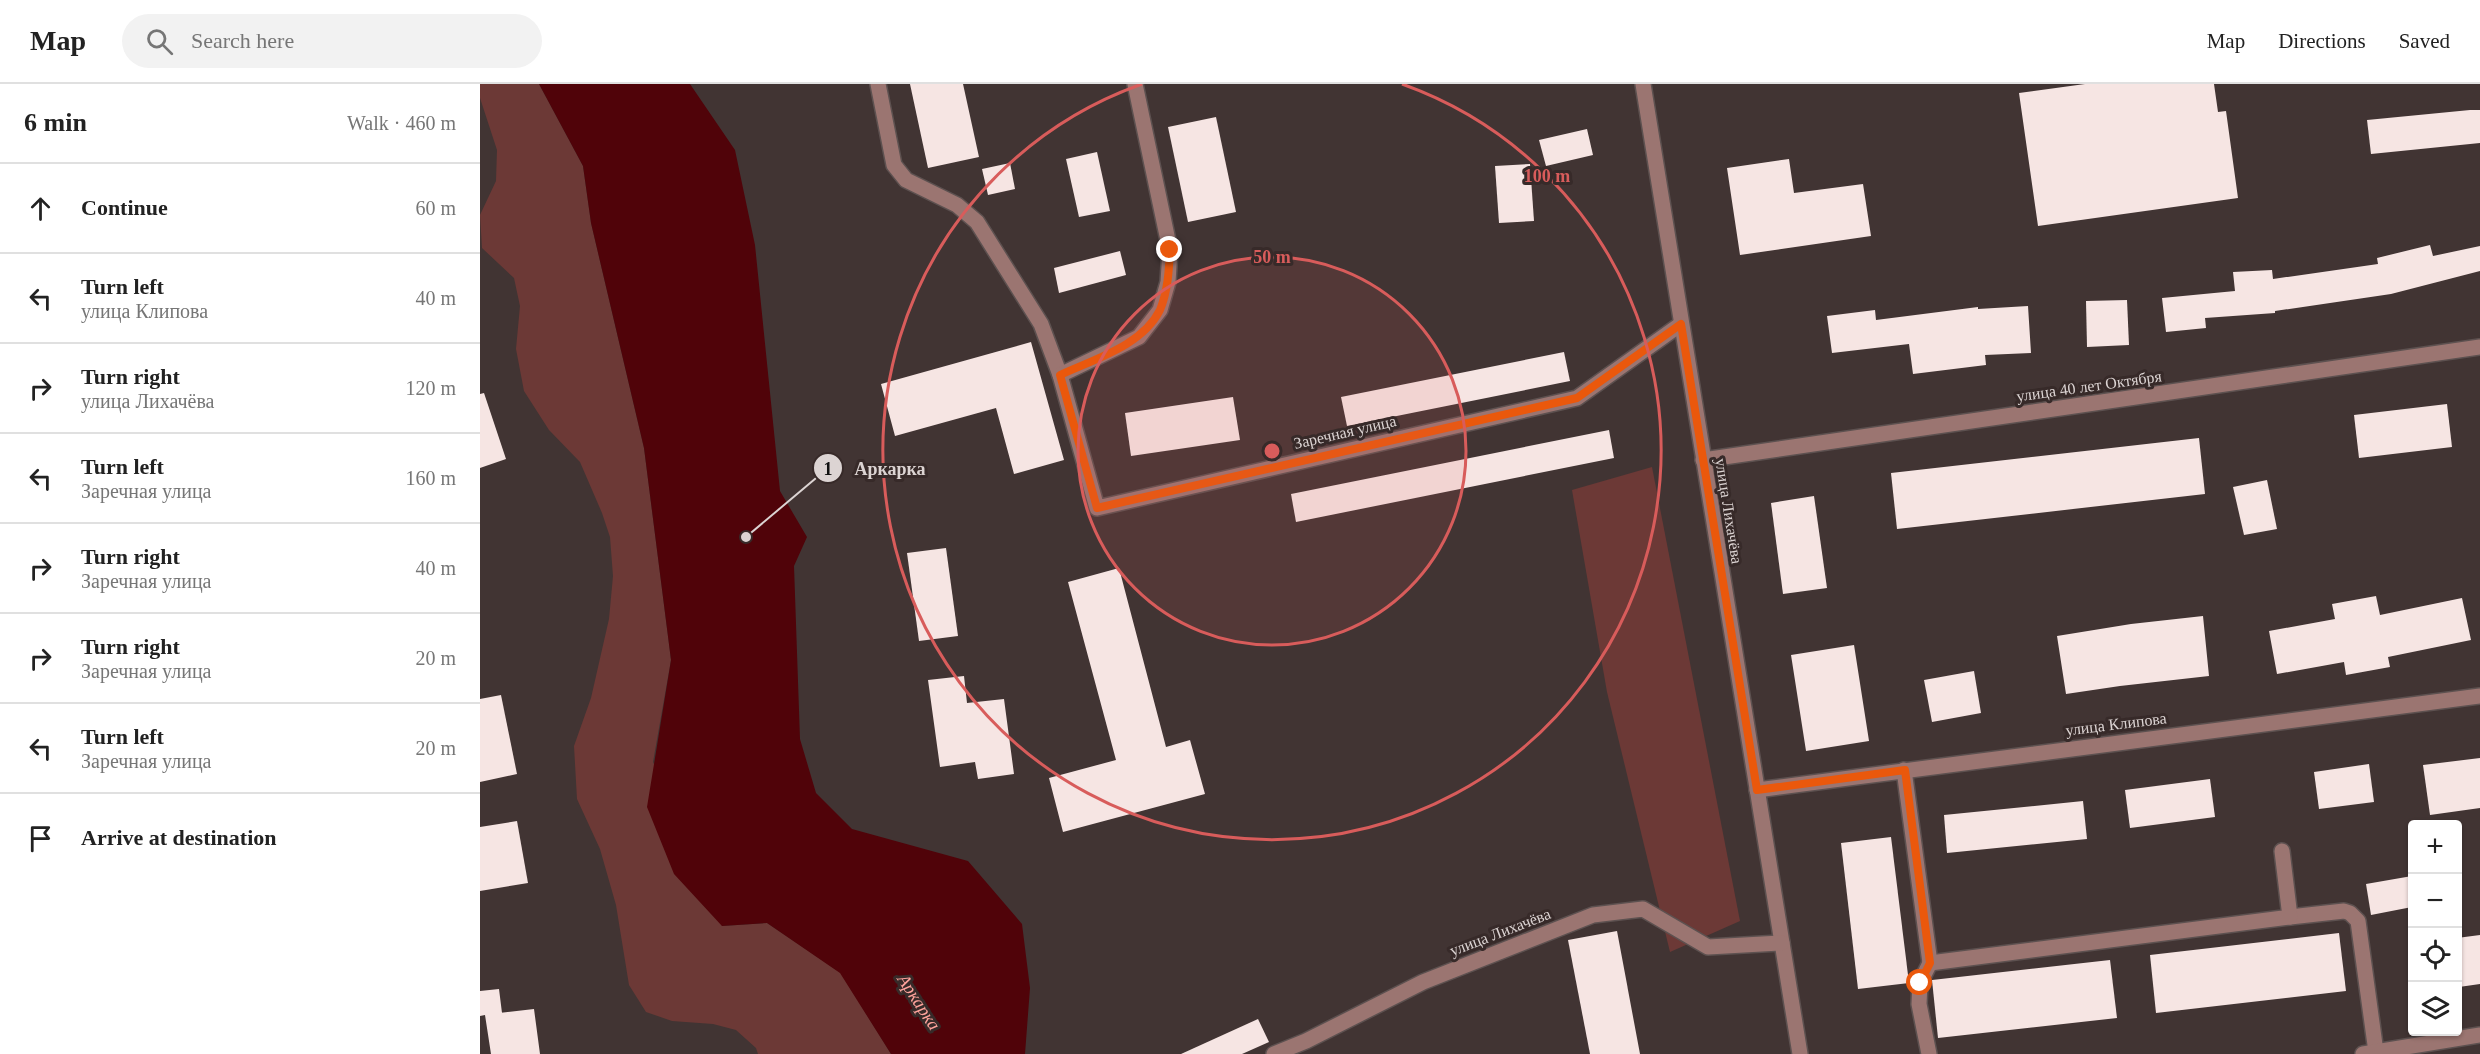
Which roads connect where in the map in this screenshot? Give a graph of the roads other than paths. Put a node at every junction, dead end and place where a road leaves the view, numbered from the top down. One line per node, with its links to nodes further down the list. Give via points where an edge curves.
1 (878, 84): 6 (street, Заречная улица, via 894,165 906,180 957,205 977,222 1041,324)
2 (1135, 84): 6 (street, via 1170,250 1168,282 1160,310 1139,337)
3 (1643, 84): 4 (street, улица Лихачёва)
4 (1681, 324): 6 (street, Заречная улица, via 1577,398 1097,508); 7 (street, улица Лихачёва)
5 (2480, 347): 7 (street, улица 40 лет Октября)
6 (1060, 375)
7 (1703, 460): 10 (street, улица Лихачёва)
8 (2480, 696): 9 (street, улица Клипова)
9 (1905, 770): 10 (street, улица Клипова); 14 (street)
10 (1757, 790): 13 (street, улица Лихачёва)
11 (2282, 851): 12 (street)
12 (2290, 917): 14 (street); 16 (street, via 2344,911 2358,921)
13 (1782, 943): 17 (street, улица Лихачёва, via 1708,947 1643,909 1593,915 1423,982); 18 (street, улица Лихачёва)
14 (1930, 963): 19 (street, via 1920,983 1919,1004)
15 (2480, 1035): 16 (street)
16 (2369, 1053)
17 (1274, 1054)
18 (1800, 1054)
19 (1929, 1054)

